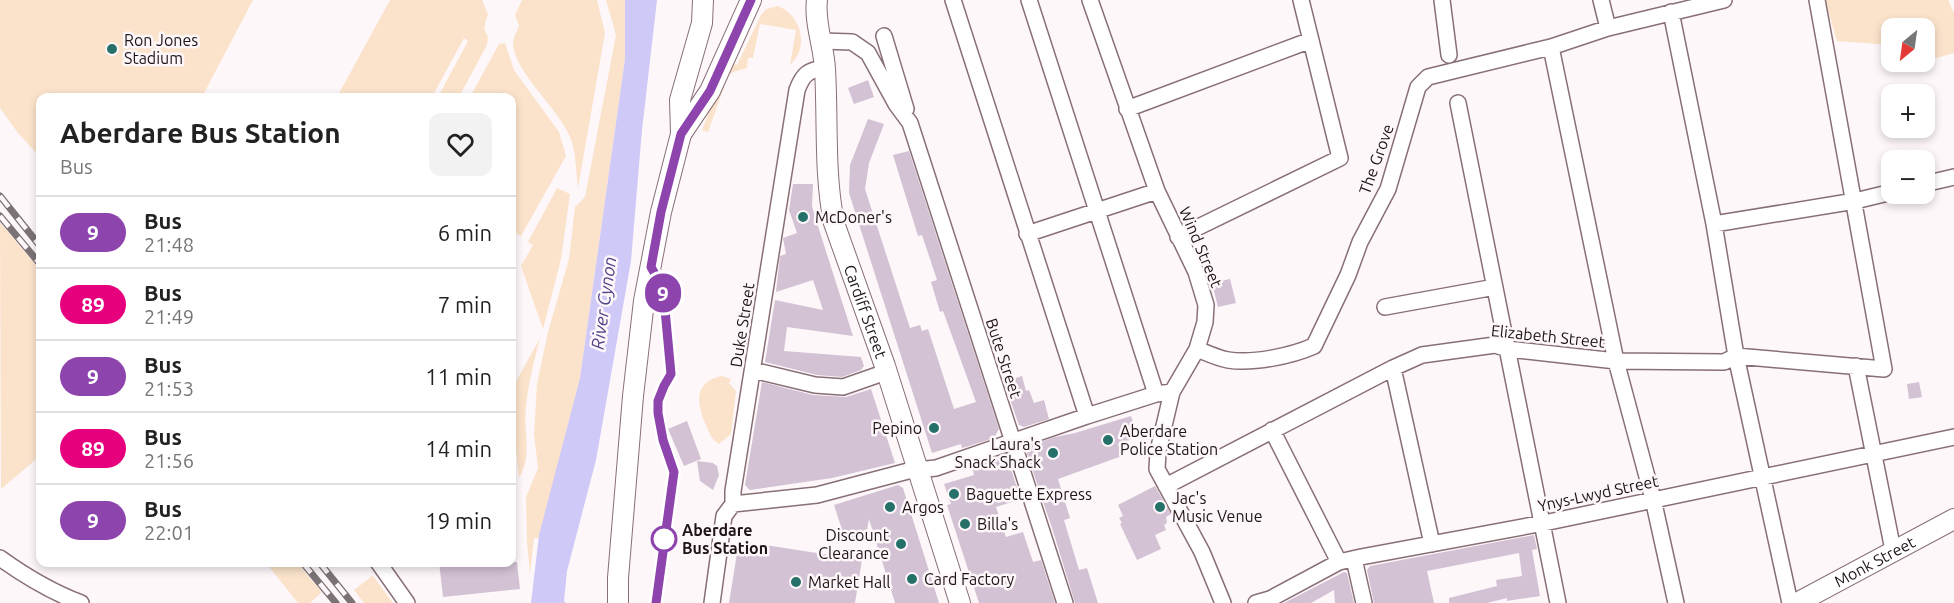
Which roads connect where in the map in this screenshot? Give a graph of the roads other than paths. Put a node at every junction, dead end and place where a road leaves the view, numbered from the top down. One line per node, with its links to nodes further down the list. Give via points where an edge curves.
1 (703, 0): 23 (main road, via 702,23 680,100)
2 (751, 0): 23 (main road, via 710,91)
3 (953, 0): 31 (street)
4 (1029, 0): 29 (street)
5 (1301, 0): 15 (street)
6 (1442, 0): 18 (street)
7 (1601, 0): 13 (street)
8 (1724, 0): 12 (street, The Grove)
9 (1817, 0): 28 (street)
10 (1094, 1): 21 (street, Wind Street)
11 (811, 4): 16 (main road, Cardiff Street)
12 (1671, 12): 13 (street, The Grove); 30 (street)
13 (1608, 28): 17 (street, The Grove)
14 (884, 36): 22 (street, Bute Street)
15 (1311, 40): 21 (street); 32 (street, via 1340,158)
16 (822, 41): 19 (main road, Cardiff Street); 22 (street, Bute Street, via 852,42 868,53)
17 (1551, 47): 35 (street, The Grove, via 1428,77 1418,87 1388,189 1314,346 1250,361 1227,360); 38 (street)
18 (1449, 55)
19 (825, 68): 41 (street, Duke Street, via 810,70 802,76 797,90); 42 (main road, Cardiff Street, via 829,201)
20 (1458, 104): 33 (street)
21 (1127, 109): 26 (street, Wind Street)
22 (910, 123): 48 (street, Bute Street)
23 (681, 134): 66 (main road, via 644,301)
24 (1954, 177): 25 (street)
25 (1935, 181)
26 (1156, 191): 29 (street); 32 (street, Wind Street)
27 (1881, 195): 28 (street)
28 (1855, 201): 30 (street); 39 (street, Elizabeth Street, via 1884,369)
29 (1095, 210): 31 (street); 44 (street)
30 (1714, 224): 37 (street)
31 (1027, 234): 45 (street)
32 (1178, 237): 35 (street, Wind Street, via 1196,272 1206,305)
33 (1495, 287): 34 (street); 36 (street)
34 (1385, 307)
35 (1197, 349): 43 (street, Wind Street)
36 (1508, 349): 38 (street, Elizabeth Street); 40 (street, Elizabeth Street, via 1495,345 1422,355); 56 (street)
37 (1736, 356): 38 (street, Elizabeth Street, via 1724,362); 39 (street, Elizabeth Street); 51 (street)
38 (1616, 361): 53 (street)
39 (1856, 366): 49 (street)
40 (1393, 368): 46 (street, Elizabeth Street); 57 (street)
41 (753, 370): 42 (street, via 814,385 843,387); 54 (street, Duke Street)
42 (886, 372): 50 (main road, Cardiff Street)
43 (1172, 392): 44 (street); 52 (street, Wind Street, via 1158,451 1157,469)
44 (1156, 394): 45 (street)
45 (1087, 416): 48 (street)
46 (1272, 430): 52 (street, Elizabeth Street); 61 (street)
47 (1954, 436): 49 (street, Ynys-Lwyd Street)
48 (1012, 441): 50 (street, via 936,468); 69 (street, Bute Street)
49 (1872, 453): 51 (street, Ynys-Lwyd Street); 58 (street)
50 (918, 470): 54 (street, via 817,495); 68 (main road, Cardiff Street)
51 (1762, 478): 53 (street, Ynys-Lwyd Street); 74 (street)
52 (1166, 486): 70 (street, Wind Street)
53 (1653, 499): 56 (street, Ynys-Lwyd Street); 73 (street)
54 (734, 504): 67 (street, Duke Street, via 724,516)
55 (1954, 519): 58 (main road, Monk Street)
56 (1544, 523): 57 (street, Ynys-Lwyd Street); 63 (street)
57 (1432, 544): 60 (street, Ynys-Lwyd Street)
58 (1893, 550): 75 (main road, Monk Street)
59 (0, 558): 64 (street, via 59,595)
60 (1354, 559): 61 (street, Ynys-Lwyd Street); 72 (street)
61 (1338, 562): 71 (street, Ynys-Lwyd Street)
62 (382, 567): 65 (street)
63 (1554, 602)
64 (81, 603)
65 (407, 603)
66 (618, 603)
67 (712, 603)
68 (960, 603)
69 (1065, 603)
70 (1224, 603)
71 (1256, 603)
72 (1364, 603)
73 (1676, 603)
74 (1790, 603)
75 (1797, 603)

